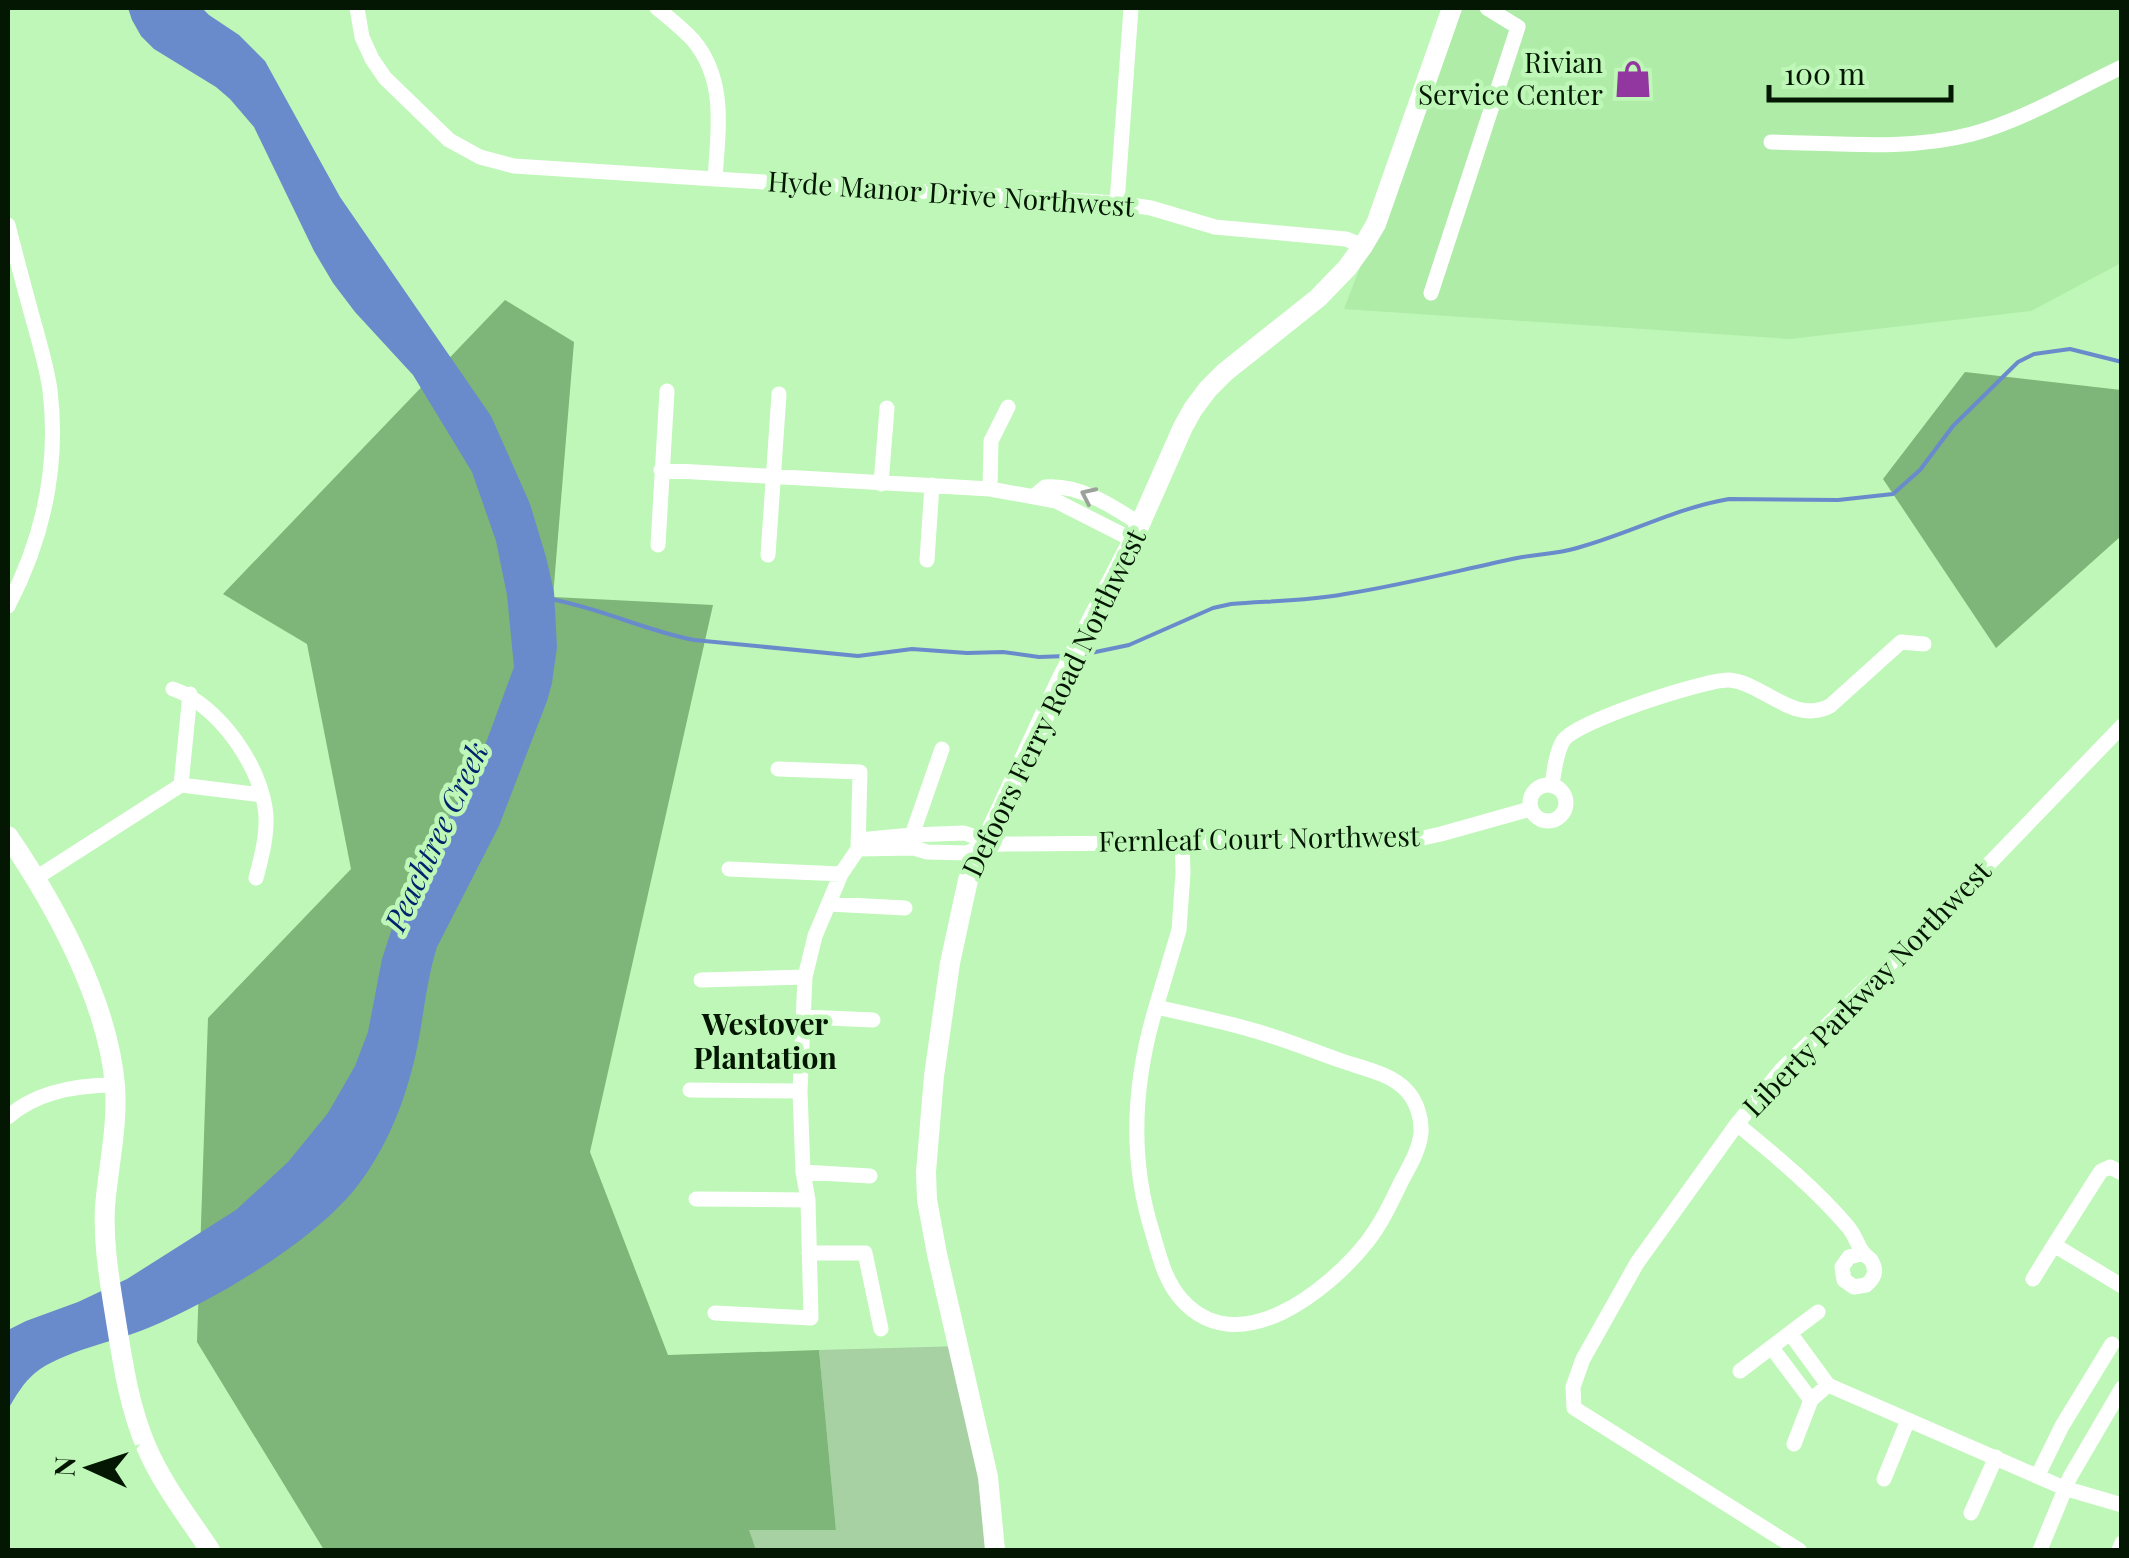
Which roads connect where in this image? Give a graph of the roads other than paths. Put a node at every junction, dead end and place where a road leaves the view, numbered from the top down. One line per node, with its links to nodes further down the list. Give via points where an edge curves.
1 (357, 8): 8 (street, Hyde Manor Drive Northwest, via 362,38 385,78 449,140 480,157 514,166)
2 (657, 8): 8 (street, via 694,42 714,77)
3 (1130, 8): 9 (street)
4 (1452, 8): 11 (street, Defoors Ferry Road Northwest)
5 (1486, 8): 12 (street, via 1518,27)
6 (2122, 66): 7 (street, via 2007,122 1954,138)
7 (1770, 142)
8 (715, 179): 9 (street, Hyde Manor Drive Northwest)
9 (1118, 203): 11 (street, Hyde Manor Drive Northwest, via 1214,227)
10 (8, 225): 26 (street, via 47,373 52,429 42,523)
11 (1363, 246): 22 (street, Defoors Ferry Road Northwest, via 1318,298 1208,389 1183,427)
12 (1431, 293)
13 (667, 390): 17 (street)
14 (778, 394): 18 (street)
15 (1008, 407): 21 (street, via 991,441)
16 (887, 408): 19 (street)
17 (661, 470): 18 (street); 23 (street)
18 (773, 476): 19 (street); 24 (street)
19 (882, 484): 20 (street)
20 (932, 485): 21 (street); 25 (street)
21 (990, 489): 22 (street, via 1033,497 1045,487 1073,488 1108,504)
22 (1136, 532): 41 (street, Defoors Ferry Road Northwest)
23 (658, 545)
24 (768, 555)
25 (927, 560)
26 (8, 606)
27 (1924, 644): 34 (street, via 1901,642 1823,710 1796,709 1746,683 1715,680 1600,718 1564,739)
28 (172, 689): 29 (street)
29 (190, 694): 33 (street); 35 (street, via 243,752)
30 (2122, 726): 57 (street, Liberty Parkway Northwest, via 1782,1069)
31 (942, 750): 37 (street)
32 (778, 769): 40 (street, via 860,772)
33 (180, 785): 35 (street); 44 (street)
34 (1552, 786): 36 (street, via 1534,792); 36 (street, via 1564,796 1562,814 1548,822)
35 (262, 795): 45 (street, via 266,817)
36 (1530, 809): 39 (street, Fernleaf Court Northwest, via 1409,841)
37 (912, 835): 40 (street); 41 (street, via 964,834)
38 (8, 836): 44 (street)
39 (1182, 842): 41 (street, Fernleaf Court Northwest); 50 (street, via 1179,930)
40 (858, 844): 41 (street, via 967,853); 43 (street)
41 (984, 846): 88 (street, Defoors Ferry Road Northwest, via 968,880 950,963 926,1176 989,1484)
42 (729, 869): 43 (street)
43 (841, 874): 46 (street)
44 (36, 878): 53 (street, via 96,1005)
45 (256, 878)
46 (829, 904): 47 (street); 48 (street)
47 (905, 908)
48 (805, 977): 49 (street); 51 (street)
49 (701, 980)
50 (1156, 1006): 50 (street, via 1136,1127 1157,1248 1172,1286 1195,1312 1227,1324 1262,1321 1324,1286 1370,1239 1418,1148 1418,1110 1386,1076 1253,1030)
51 (805, 1017): 52 (street); 55 (street)
52 (873, 1020)
53 (115, 1085): 56 (street, via 56,1092); 87 (street, via 106,1259 121,1354 147,1448)
54 (690, 1090): 55 (street)
55 (800, 1092): 58 (street)
56 (8, 1116)
57 (1736, 1124): 65 (street, via 1852,1232); 89 (street, Liberty Parkway Northwest, via 1637,1263 1582,1359 1574,1408)
58 (803, 1172): 60 (street); 62 (street)
59 (2122, 1173): 63 (street, via 2100,1171)
60 (870, 1176)
61 (696, 1199): 62 (street)
62 (808, 1200): 64 (street)
63 (2054, 1245): 66 (street); 67 (street)
64 (809, 1253): 69 (street, via 811,1318); 70 (street, via 866,1253)
65 (1861, 1254)
66 (2034, 1278)
67 (2122, 1286)
68 (1818, 1312): 71 (street)
69 (715, 1313)
70 (881, 1328)
71 (1790, 1333): 73 (street); 75 (street)
72 (2112, 1344): 81 (street)
73 (1772, 1348): 74 (street); 77 (street)
74 (1740, 1370)
75 (1828, 1385): 77 (street); 78 (street)
76 (2122, 1388): 83 (street)
77 (1811, 1400): 79 (street)
78 (1908, 1420): 80 (street); 82 (street)
79 (1794, 1444)
80 (1996, 1456): 81 (street); 85 (street)
81 (2038, 1475): 83 (street)
82 (1884, 1479)
83 (2064, 1488): 84 (street); 90 (street)
84 (2122, 1505)
85 (1972, 1513)
86 (2122, 1544): 91 (street)
87 (210, 1550)
88 (995, 1550)
89 (1799, 1550)
90 (2040, 1550)
91 (2119, 1550)

